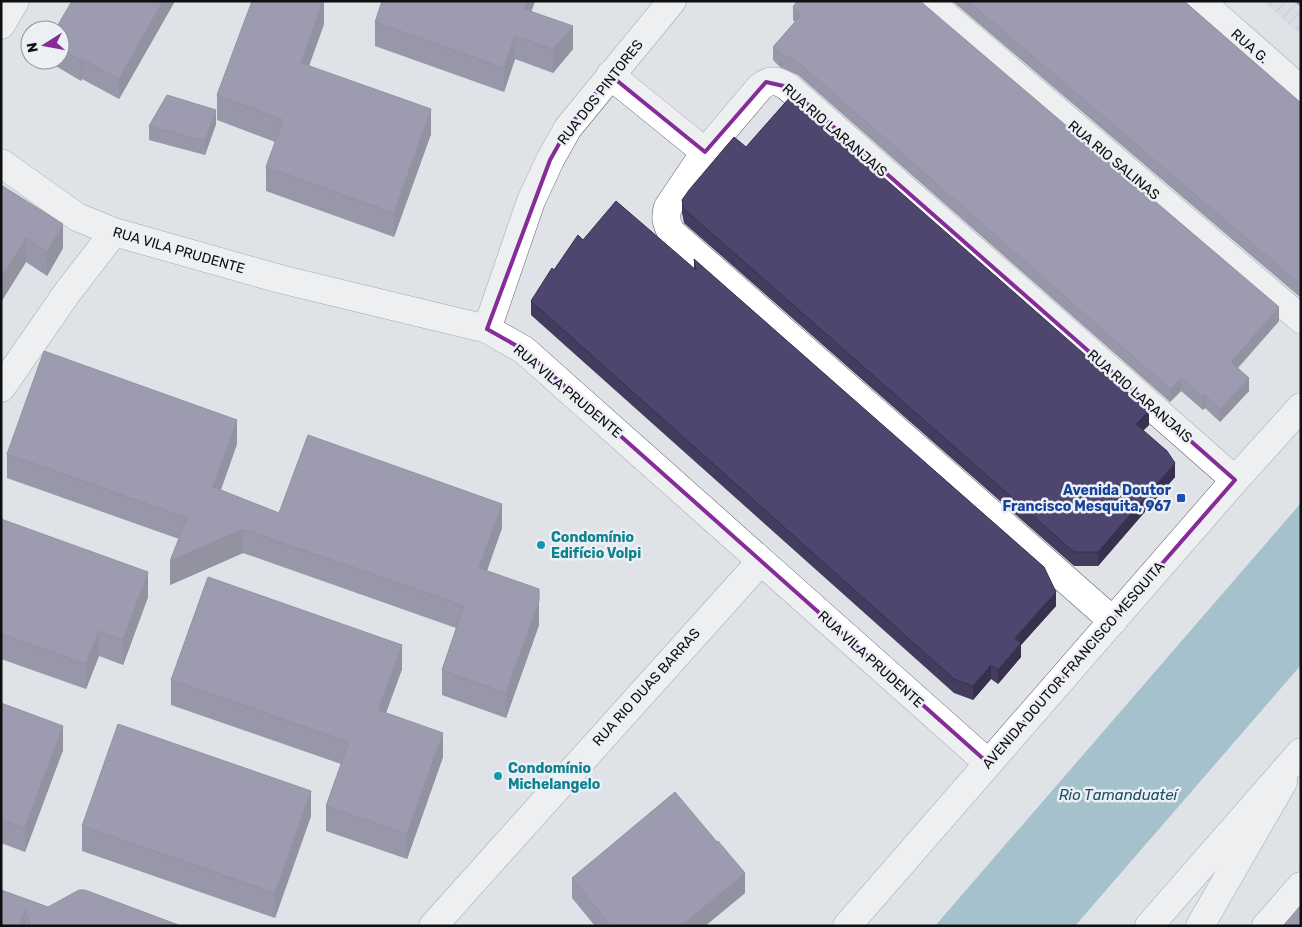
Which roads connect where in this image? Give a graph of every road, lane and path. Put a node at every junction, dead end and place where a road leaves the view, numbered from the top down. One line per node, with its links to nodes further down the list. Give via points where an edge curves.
1 (15, 1): 5 (main road)
2 (672, 1): 6 (main road, RUA DOS PINTORES)
3 (928, 1): 11 (main road, RUA RIO SALINAS)
4 (1200, 1): 7 (main road, RUA G.)
5 (1, 25)
6 (610, 75): 8 (main road); 12 (main road, RUA DOS PINTORES, via 568,128 550,160 531,201)
7 (1301, 90)
8 (705, 152): 15 (main road, RUA RIO LARANJAIS, via 766,82 774,80 788,86); 17 (main road, RUA RIO LARANJAIS, via 668,207 665,217 671,232)
9 (1, 163): 10 (main road, RUA VILA PRUDENTE, via 77,217)
10 (114, 232): 12 (main road, RUA VILA PRUDENTE, via 280,279); 13 (main road)
11 (1301, 319)
12 (487, 329): 16 (main road, RUA VILA PRUDENTE, via 524,350)
13 (1, 388)
14 (1301, 407): 15 (main road, AVENIDA DOUTOR FRANCISCO MESQUITA)
15 (1235, 480): 17 (main road, AVENIDA DOUTOR FRANCISCO MESQUITA)
16 (761, 561): 19 (main road, RUA VILA PRUDENTE); 21 (main road, RUA RIO DUAS BARRAS)
17 (1113, 621): 19 (main road, AVENIDA DOUTOR FRANCISCO MESQUITA)
18 (1301, 753): 23 (main road); 24 (main road)
19 (988, 763): 22 (main road, AVENIDA DOUTOR FRANCISCO MESQUITA)
20 (1301, 886): 25 (main road)
21 (432, 926)
22 (847, 926)
23 (1149, 926)
24 (1200, 926)
25 (1266, 926)

